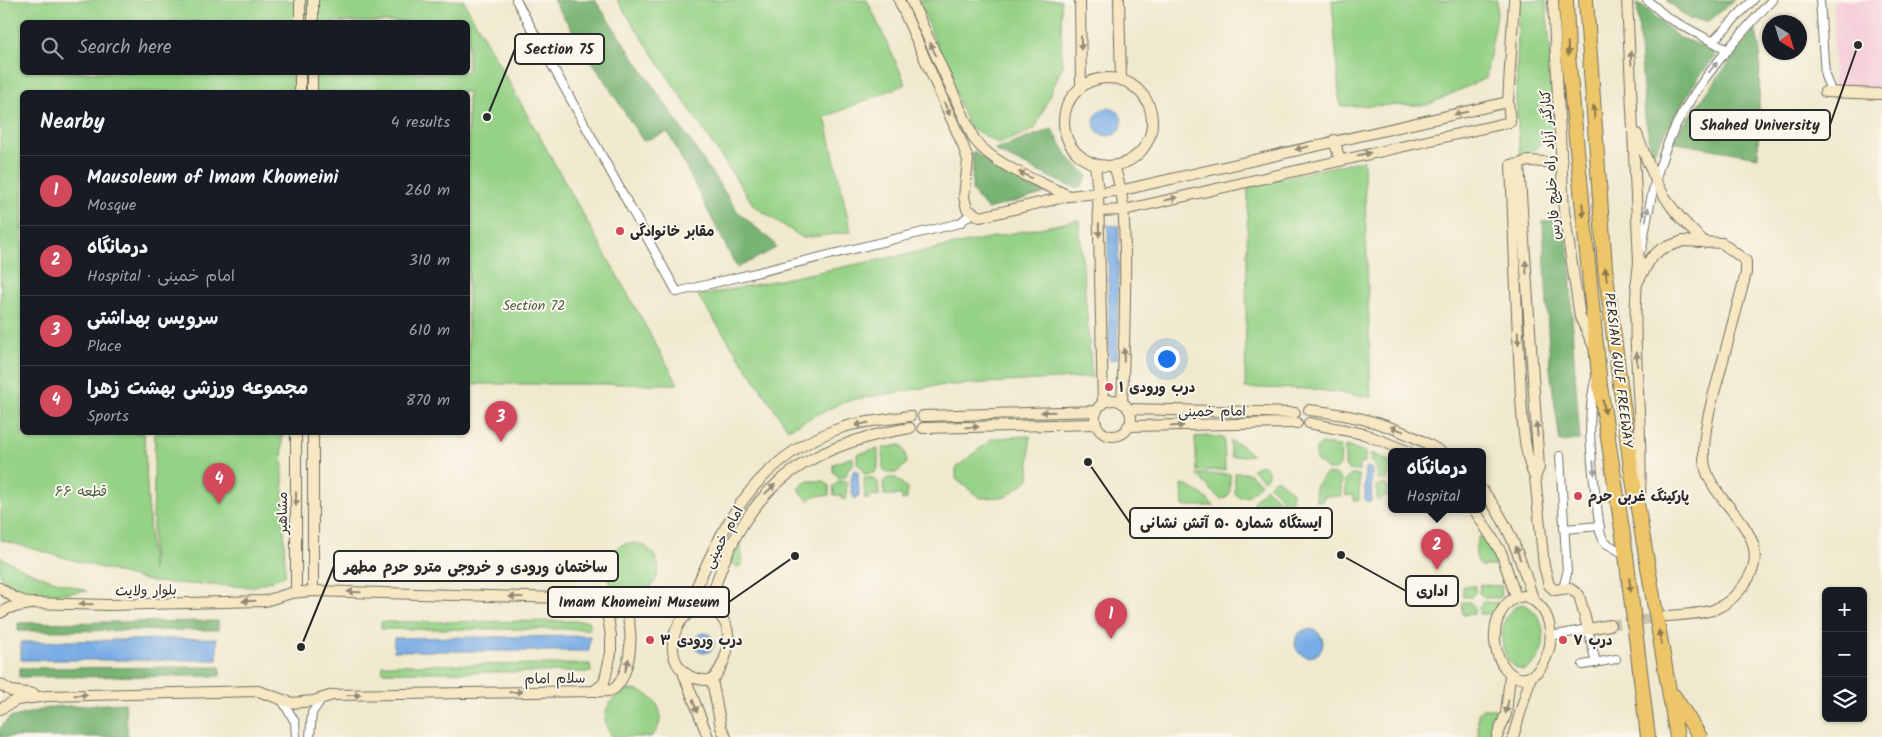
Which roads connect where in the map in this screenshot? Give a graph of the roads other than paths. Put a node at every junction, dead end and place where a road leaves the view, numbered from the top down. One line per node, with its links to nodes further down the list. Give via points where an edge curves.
1 (300, 0): 17 (street)
2 (313, 0): 18 (street)
3 (516, 0): 42 (street, via 677,292 960,223)
4 (899, 0): 42 (street, one-way to 42, via 968,160 964,197 967,209)
5 (911, 0): 39 (street, one-way to 5, via 996,160 980,148)
6 (1080, 0): 24 (street, one-way to 24)
7 (1120, 0): 23 (street)
8 (1514, 0): 29 (street)
9 (1553, 0): 34 (street, کنارگذر آزاد راه خلیج فارس)
10 (1566, 0): 46 (highway, PERSIAN GULF FREEWAY, one-way to 46, via 1568,56)
11 (1586, 0): 68 (highway, PERSIAN GULF FREEWAY, one-way to 11, via 1605,268)
12 (1627, 0): 30 (street, one-way to 12)
13 (1648, 0): 19 (street, via 1668,18)
14 (1753, 0): 19 (street)
15 (1772, 0): 20 (street)
16 (1820, 0): 27 (street)
17 (300, 20)
18 (313, 20)
19 (1713, 41): 20 (street)
20 (1728, 50): 36 (street, one-way to 20, via 1676,124 1708,74)
21 (300, 75): 25 (street)
22 (312, 75): 26 (street)
23 (1121, 79): 24 (street, via 1100,78); 35 (street, via 1143,94 1152,118 1149,138 1138,154)
24 (1081, 87): 33 (street, via 1065,109 1066,136 1072,149)
25 (300, 90)
26 (312, 90)
27 (1829, 92): 28 (street)
28 (1882, 94)
29 (1508, 102): 31 (street, one-way to 31); 32 (street, one-way to 29, via 1510,122)
30 (1633, 124): 36 (street); 44 (street)
31 (1334, 140): 32 (street); 37 (street, one-way to 37)
32 (1340, 160): 40 (street, one-way to 32)
33 (1095, 164): 35 (street); 38 (street)
34 (1562, 164): 46 (street, کنارگذر آزاد راه خلیج فارس, via 1564,211 1580,316); 73 (street, via 1528,161 1519,164 1540,468 1535,477 1544,566 1549,585 1554,590)
35 (1114, 166): 37 (street)
36 (1654, 181): 43 (street, via 1673,211); 44 (street, one-way to 36)
37 (1123, 190): 38 (street); 40 (street)
38 (1098, 193): 39 (street); 41 (street)
39 (1069, 196): 42 (street, via 992,216 980,217)
40 (1124, 210): 41 (street); 48 (street, one-way to 40)
41 (1098, 211): 49 (street, one-way to 49)
42 (972, 213)
43 (1706, 243): 45 (street, via 1683,241 1661,249 1651,258); 83 (street, via 1722,243 1746,261 1746,273 1710,410 1704,457 1710,479 1747,528 1755,562 1749,579 1721,608)
44 (1639, 262): 45 (street)
45 (1636, 285): 68 (street, one-way to 45, via 1642,456 1637,395)
46 (1597, 354): 47 (highway, PERSIAN GULF FREEWAY)
47 (1598, 368): 69 (street, one-way to 69, via 1590,396); 71 (highway, PERSIAN GULF FREEWAY, one-way to 71)
48 (1125, 406): 49 (street, via 1112,401); 53 (street, امام خمینی); 56 (street, via 1130,421)
49 (1100, 407): 52 (street, one-way to 52); 55 (street)
50 (1309, 410): 53 (street, via 1302,408); 54 (street); 62 (street, one-way to 50, via 1416,436 1382,424)
51 (910, 416): 52 (street, via 917,413); 57 (street); 82 (street, امام خمینی, one-way to 82, via 836,430 778,462 734,510)
52 (923, 416): 58 (street, via 926,424)
53 (1296, 418): 54 (street, via 1303,426); 56 (street, امام خمینی, one-way to 53)
54 (1310, 423): 61 (street, via 1364,434)
55 (1096, 424): 56 (street, via 1108,436 1120,434); 58 (street, one-way to 55)
56 (1128, 426)
57 (910, 428): 58 (street, via 918,431); 80 (street, امام خمینی, one-way to 57, via 722,564 741,526 765,494 787,474 843,443)
58 (923, 428)
59 (296, 435): 64 (street, مشاهیر)
60 (313, 435): 65 (street)
61 (1399, 448)
62 (1435, 448)
63 (1560, 456): 70 (street)
64 (296, 470): 65 (street); 75 (street, مشاهیر, one-way to 75)
65 (313, 470): 74 (street)
66 (1486, 496): 78 (street, one-way to 66, via 1516,546)
67 (1477, 513): 76 (street, via 1501,552)
68 (1639, 513): 95 (highway, PERSIAN GULF FREEWAY, one-way to 68)
69 (1600, 526): 70 (street); 71 (street, via 1604,542)
70 (1564, 529): 73 (street, via 1566,573)
71 (1626, 555): 101 (highway, PERSIAN GULF FREEWAY, one-way to 101)
72 (0, 588): 79 (street, بلوار ولایت, via 13,598)
73 (1563, 589): 85 (street, via 1569,588 1579,595)
74 (313, 591): 75 (street); 77 (street, one-way to 74)
75 (296, 592): 79 (street, بلوار ولایت, one-way to 79, via 265,601 110,605)
76 (1516, 597): 78 (street); 91 (street, via 1499,616 1494,639 1500,663)
77 (596, 599): 96 (street, سلام امام, via 608,618 611,653 604,684); 96 (street, one-way to 77, via 611,691 616,687 623,676 630,645 623,609 612,599)
78 (1533, 599): 86 (street, via 1547,617)
79 (38, 603): 81 (street, via 9,608)
80 (709, 608): 82 (street); 93 (street, via 720,616 728,636 726,659)
81 (0, 613)
82 (685, 613): 90 (street, via 677,626 674,642 677,663)
83 (1668, 616)
84 (1610, 625): 85 (street)
85 (1588, 629): 86 (street); 88 (street)
86 (1551, 636): 92 (street, via 1544,662)
87 (1616, 659): 88 (street)
88 (1596, 662): 89 (street)
89 (1582, 665)
90 (684, 675): 93 (street, via 699,681); 104 (street, one-way to 104)
91 (1510, 675): 92 (street, via 1517,678); 106 (street, one-way to 106, via 1506,714)
92 (1532, 676): 107 (street)
93 (712, 680): 105 (street)
94 (0, 684): 97 (street, via 11,691)
95 (1668, 685): 108 (highway, PERSIAN GULF FREEWAY); 109 (highway)
96 (594, 691): 98 (street, سلام امام, one-way to 96, via 333,695)
97 (47, 696): 99 (street, سلام امام, one-way to 99, via 258,691); 100 (street, via 17,700)
98 (322, 698): 99 (street, سلام امام, via 292,703); 103 (street, via 312,713)
99 (282, 700): 102 (street, via 295,722)
100 (0, 709)
101 (1647, 736)
102 (296, 737)
103 (310, 737)
104 (708, 737)
105 (726, 737)
106 (1497, 737)
107 (1513, 737)
108 (1677, 737)
109 (1700, 737)

